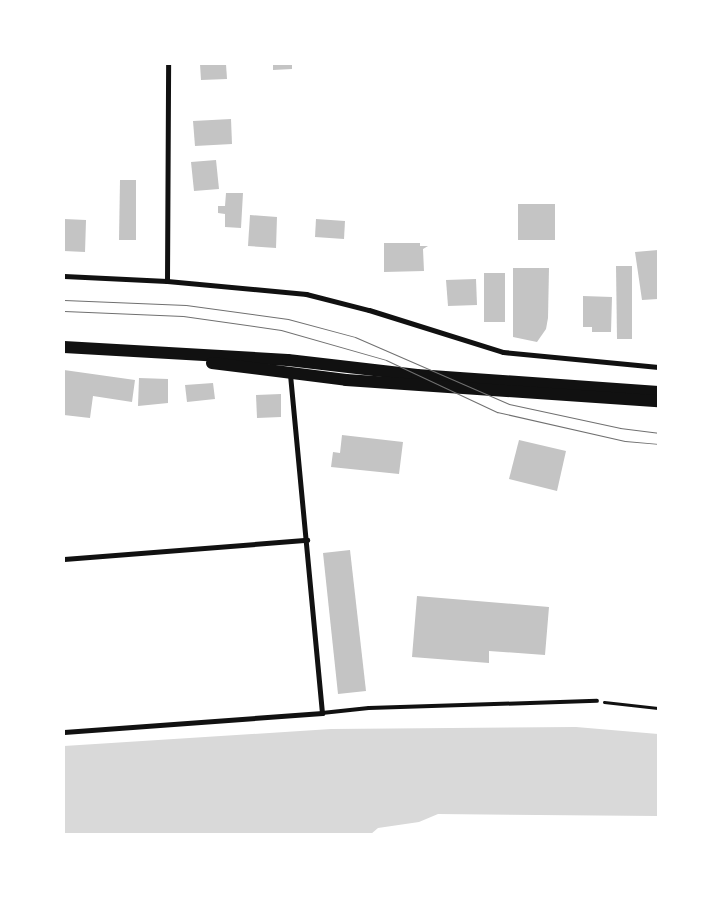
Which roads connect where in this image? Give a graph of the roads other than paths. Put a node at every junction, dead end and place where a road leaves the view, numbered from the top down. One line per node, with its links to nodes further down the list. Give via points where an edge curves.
1 (168, 64): 3 (street)
2 (64, 276): 3 (street)
3 (167, 281): 6 (street, via 306,294 503,352)
4 (64, 347): 5 (main road)
5 (110, 350): 7 (main road); 8 (main road, via 279,359 417,375)
6 (658, 367)
7 (290, 371): 9 (main road, via 346,380 476,391); 10 (street)
8 (658, 392)
9 (658, 401)
10 (307, 540): 11 (street); 13 (street)
11 (64, 559)
12 (597, 701): 13 (lane, via 369,708)
13 (322, 713): 14 (street)
14 (64, 732)

